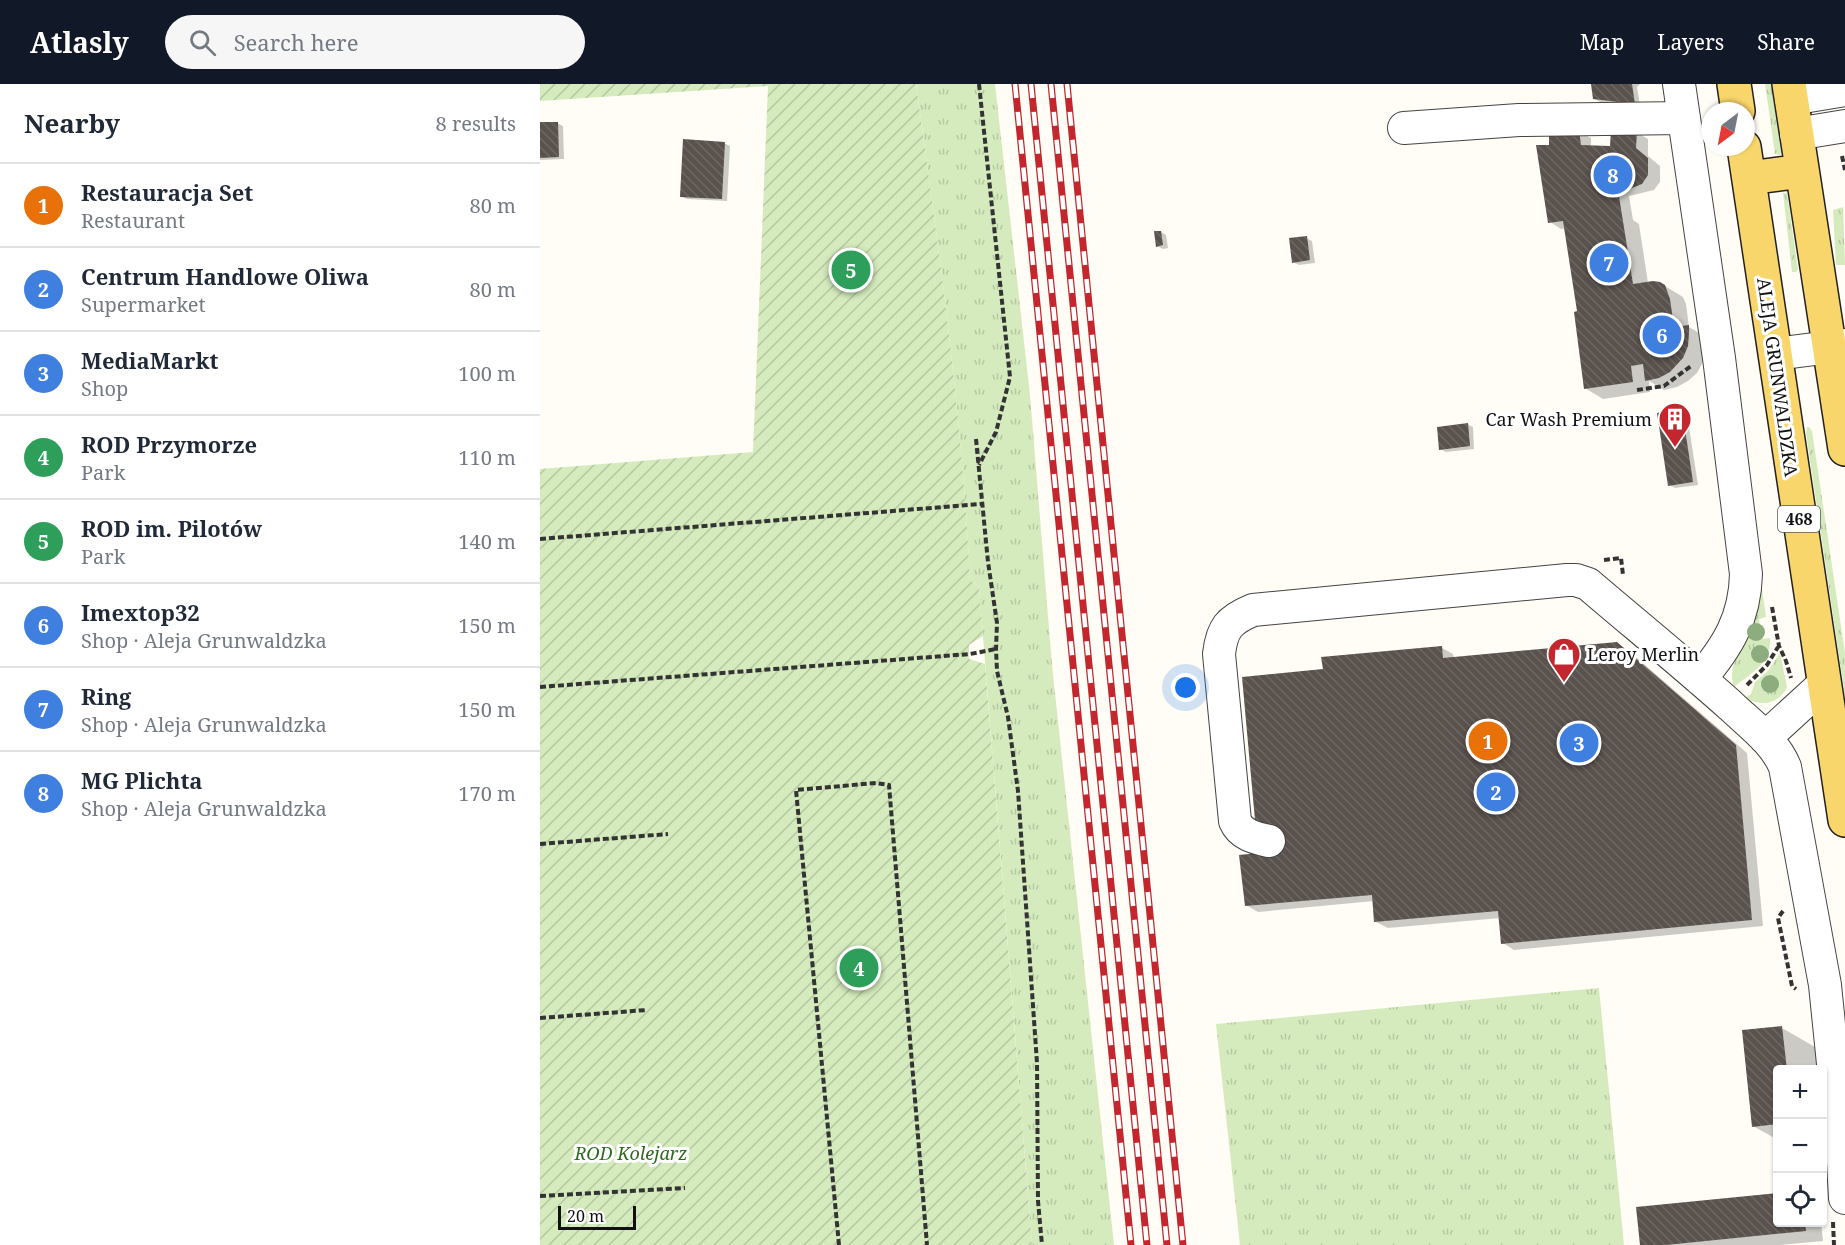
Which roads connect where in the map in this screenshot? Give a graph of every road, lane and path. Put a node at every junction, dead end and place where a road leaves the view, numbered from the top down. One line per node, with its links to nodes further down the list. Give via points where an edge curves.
1 (979, 84): 19 (path, via 1010,376 996,432)
2 (1679, 84): 7 (street)
3 (1734, 84): 6 (main road)
4 (1845, 90): 5 (street)
5 (1790, 92): 10 (main road)
6 (1737, 102)
7 (1683, 118): 9 (street, via 1520,120); 24 (street, via 1746,574 1746,595 1733,634)
8 (1845, 126): 10 (street)
9 (1404, 128)
10 (1796, 134): 12 (main road)
11 (1746, 162): 12 (main road); 14 (main road, ALEJA GRUNWALDZKA / 468)
12 (1802, 171): 13 (main road)
13 (1837, 345): 14 (street); 18 (main road)
14 (1775, 354): 25 (main road, ALEJA GRUNWALDZKA / 468)
15 (1699, 360): 16 (path, via 1664,386)
16 (1637, 390)
17 (976, 439): 19 (path)
18 (1845, 449)
19 (978, 466): 20 (path)
20 (981, 504): 21 (path); 23 (path, via 997,623)
21 (540, 539)
22 (1779, 646): 27 (path)
23 (996, 650): 26 (path); 43 (path, via 1018,791 1037,1063)
24 (1700, 679): 28 (street); 31 (street, via 1588,584 1576,580 1253,610 1225,629 1220,642 1220,671 1235,821 1245,834)
25 (1824, 684): 28 (street); 29 (main road, ALEJA GRUNWALDZKA / 468)
26 (540, 687)
27 (1745, 687)
28 (1765, 738): 34 (street, via 1785,767)
29 (1845, 820)
30 (669, 834): 32 (path)
31 (1269, 841)
32 (540, 844)
33 (1779, 918): 35 (path)
34 (1835, 984): 40 (street)
35 (1792, 986)
36 (647, 1010): 37 (path)
37 (540, 1018)
38 (685, 1188): 39 (path)
39 (540, 1196)
40 (1845, 1198)
41 (839, 1245): 42 (path, via 796,790 876,783 889,785)
42 (927, 1245)
43 (1042, 1245)

